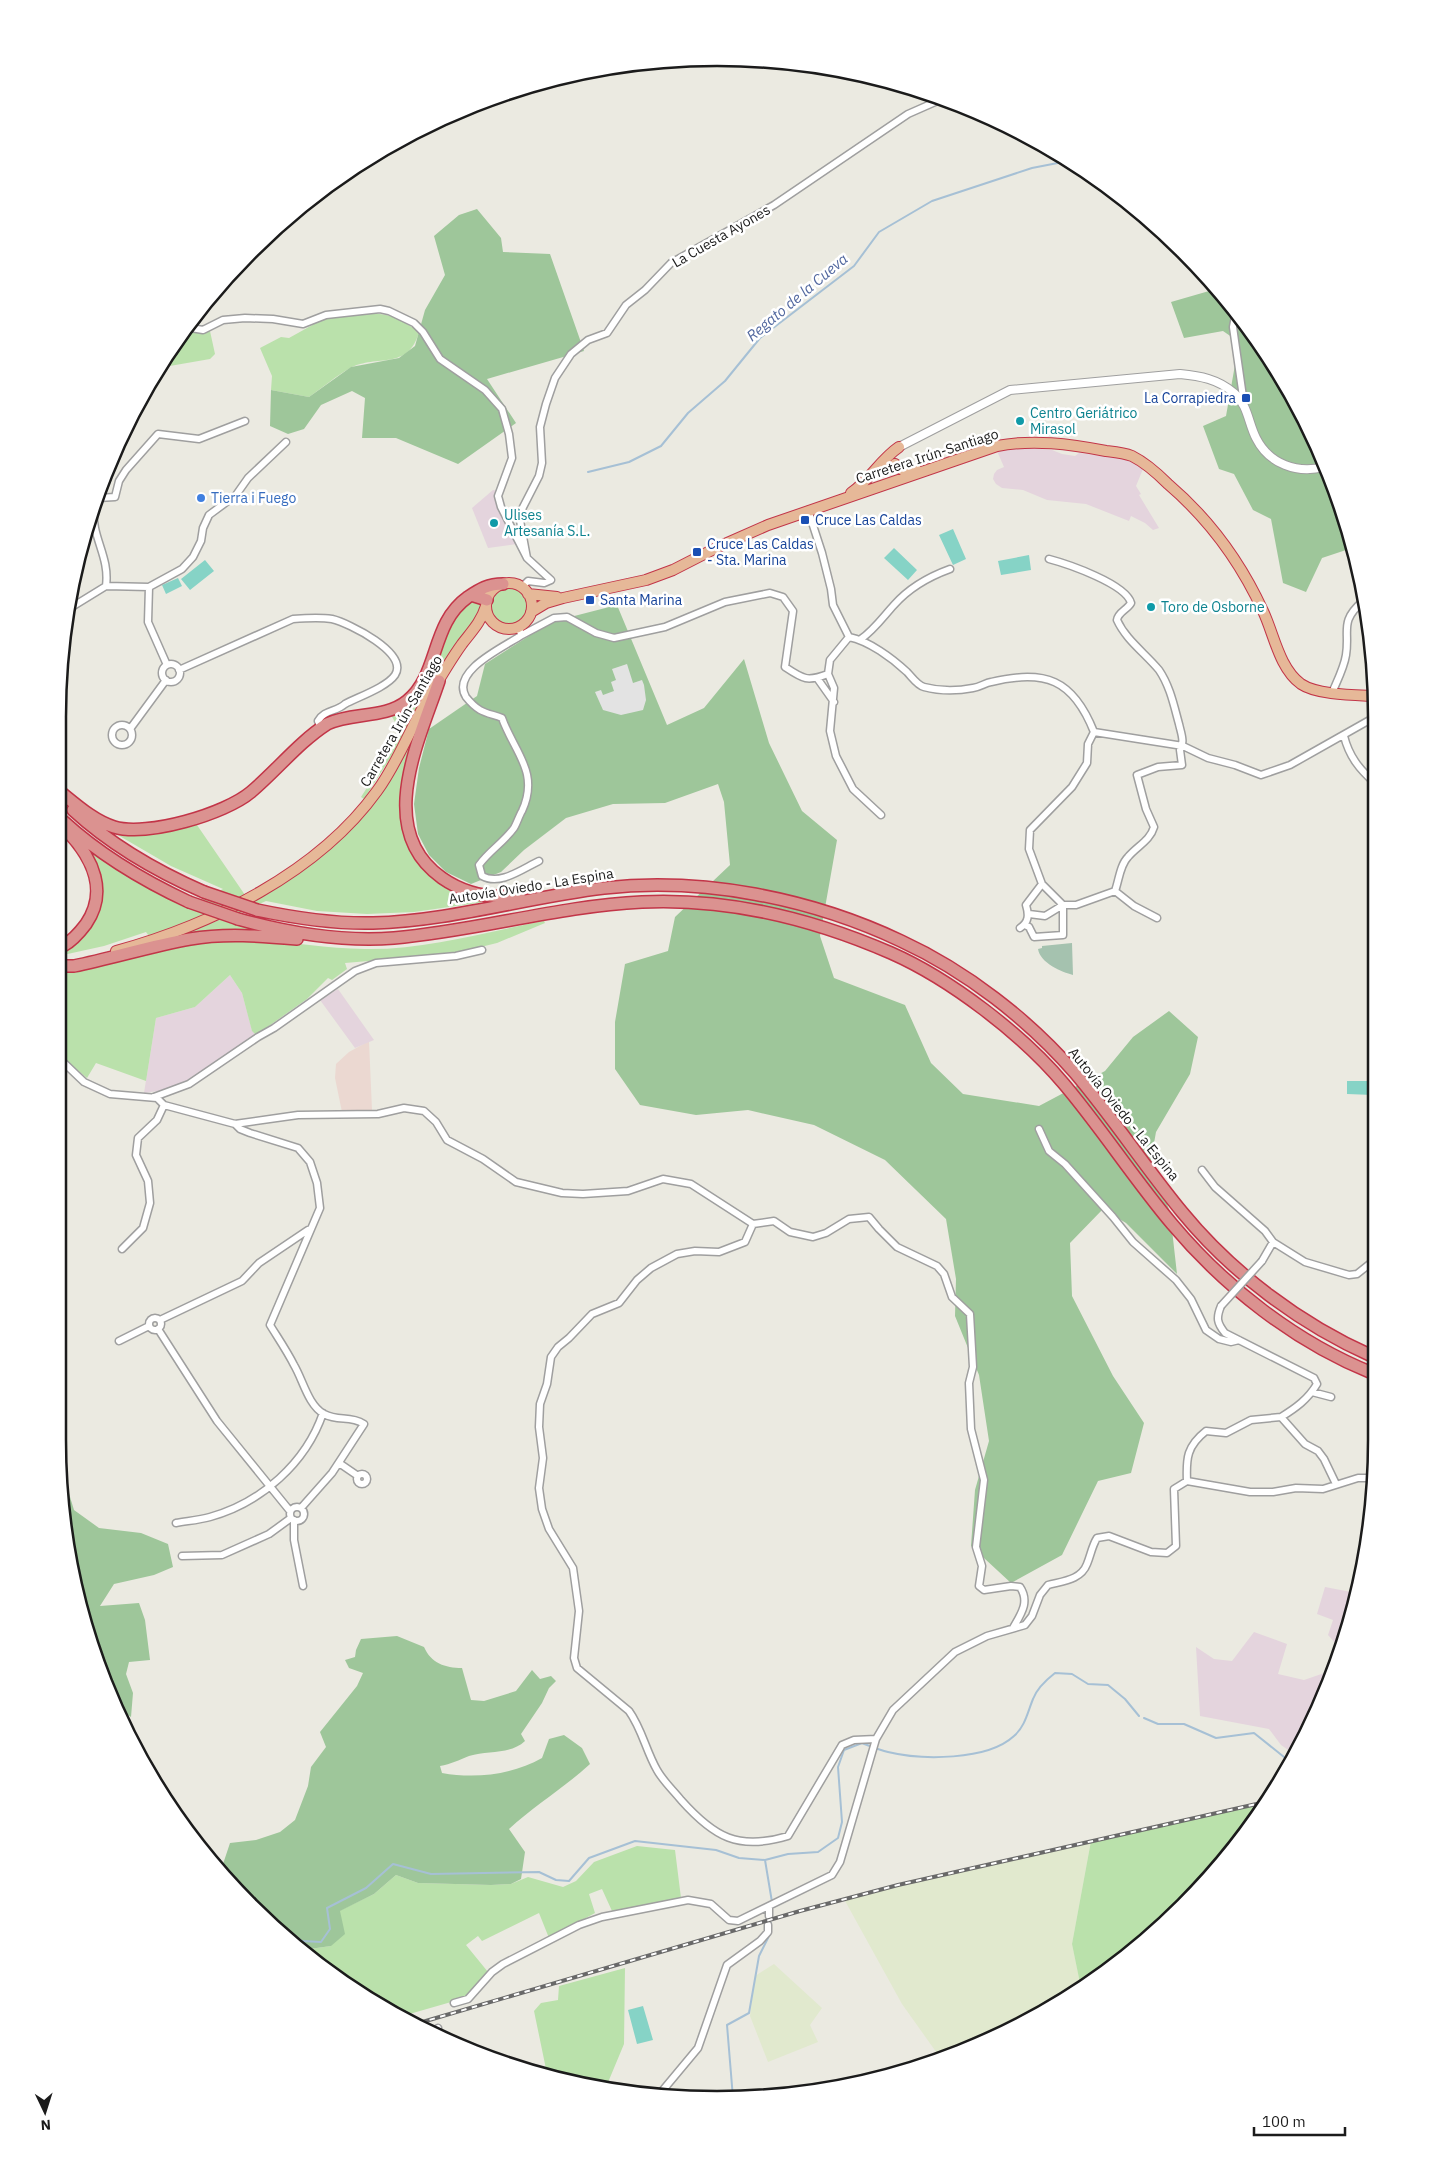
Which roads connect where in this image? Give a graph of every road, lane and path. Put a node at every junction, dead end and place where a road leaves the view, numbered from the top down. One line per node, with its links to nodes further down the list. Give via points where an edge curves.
1 (932, 103): 17 (street, La Cuesta Ayones, via 908,114 774,205 672,263 626,305 607,333 588,340 571,354 555,378 546,404 540,427 542,463 539,476 519,514)
2 (1234, 322): 4 (street)
3 (195, 330): 17 (street, via 203,330 223,320 245,318 303,324 326,315 380,309 414,323 440,359 485,390 502,409 512,458 498,496)
4 (1244, 405): 7 (street, via 1234,393 1215,381 1203,376 1180,374 1010,390); 11 (street, via 1255,438 1266,454 1296,470)
5 (245, 422): 13 (street, via 199,439 158,434 122,476 115,497)
6 (286, 442): 22 (street, via 248,478 236,495 209,515 193,557 182,569)
7 (899, 447): 9 (highway); 10 (highway)
8 (959, 458): 10 (highway, via 910,471 904,471); 12 (highway, Carretera Irún-Santiago); 41 (highway, Carretera Irún-Santiago, via 1014,442 1035,442 1130,455 1142,461 1215,531 1235,560 1262,610 1286,667 1295,679 1308,687)
9 (881, 463): 12 (highway); 14 (highway, via 860,487)
10 (895, 464): 12 (highway, via 895,476)
11 (1318, 468)
12 (889, 483): 14 (highway, Carretera Irún-Santiago)
13 (105, 498)
14 (831, 502): 15 (highway, Carretera Irún-Santiago)
15 (808, 510): 25 (highway, Carretera Irún-Santiago, via 741,536 674,570 646,580); 33 (street, via 822,553 833,605)
16 (94, 530): 21 (street, via 107,564)
17 (527, 558): 23 (street, via 551,580 544,583 528,581)
18 (1050, 559): 49 (street, via 1106,580 1127,595 1130,603 1117,620 1126,635 1159,671 1174,701)
19 (950, 569): 34 (street, via 909,590)
20 (503, 584): 23 (highway); 24 (highway, via 480,588); 26 (highway, via 490,593)
21 (106, 586): 22 (street); 27 (street)
22 (149, 587): 35 (street, via 148,622)
23 (525, 591): 25 (highway, Carretera Irún-Santiago); 29 (highway)
24 (471, 595): 26 (highway); 45 (highway, via 448,617 422,683 407,701 388,710 334,720)
25 (563, 598): 29 (highway, Carretera Irún-Santiago)
26 (486, 603): 30 (highway, via 488,614); 32 (highway, Carretera Irún-Santiago, via 481,622)
27 (77, 604)
28 (1358, 607): 41 (street, via 1346,628 1346,654)
29 (531, 612): 31 (highway)
30 (497, 625): 31 (highway); 32 (highway, Carretera Irún-Santiago)
31 (520, 632): 38 (street, via 554,618 567,617 596,633 614,638 665,627 725,602 778,594 793,611 785,667 804,680); 56 (street, via 475,665 464,677 463,691 479,710 502,718 528,775 528,798 514,828 479,865 482,876 498,880)
32 (470, 637): 40 (highway, Carretera Irún-Santiago, via 462,644)
33 (849, 637): 34 (street); 37 (street, via 830,660)
34 (861, 639): 47 (street, via 906,671 922,687 947,691 975,688 1029,675 1054,681 1068,689 1088,717)
35 (167, 665): 36 (street, via 173,664); 39 (street, via 162,673)
36 (179, 670): 39 (street, via 176,680); 45 (street, via 293,619 333,620 354,628 395,657 396,674 340,709 321,715 318,721)
37 (828, 674): 38 (street); 43 (street, via 834,688)
38 (817, 678): 43 (street)
39 (166, 680): 46 (street)
40 (439, 681): 58 (highway, via 415,748 406,804 411,836 424,861 454,885 476,894 508,897 582,887); 66 (highway, Carretera Irún-Santiago, via 377,791 343,830 319,851 247,899 197,923 124,949)
41 (1332, 693): 42 (highway, Carretera Irún-Santiago)
42 (1367, 696)
43 (834, 702): 53 (street, via 830,731 836,756 853,789)
44 (1368, 720): 48 (street)
45 (321, 728): 51 (highway, via 243,797 221,809 188,820 140,830 114,827 84,811)
46 (130, 729)
47 (1094, 732): 49 (street); 57 (street, via 1088,744 1087,764 1072,788 1030,830 1029,849)
48 (1344, 736): 49 (street, via 1290,766 1261,775); 50 (street, via 1356,764)
49 (1182, 746): 59 (street, via 1182,765 1158,767 1137,775 1154,827 1145,842 1127,857)
50 (1368, 777)
51 (66, 796)
52 (66, 805): 58 (highway, Autovía Oviedo - La Espina, bridge, via 124,851 204,892 257,910 330,922 393,922)
53 (880, 815)
54 (66, 822): 63 (highway, Autovía Oviedo - La Espina, bridge, via 122,866 148,881 189,902 238,919 299,933 335,937 392,938)
55 (66, 829): 64 (highway, via 92,863 97,892 88,921)
56 (539, 861)
57 (1042, 884): 60 (street); 61 (street, via 1026,905)
58 (608, 888): 84 (highway, Autovía Oviedo - La Espina, via 711,888 794,903 842,916 901,941 953,969 1038,1035 1074,1072 1183,1214 1229,1262 1319,1329)
59 (1115, 891): 60 (street, via 1076,905); 62 (street)
60 (1063, 905): 61 (street, via 1045,916); 61 (street, via 1063,935 1034,937 1029,927 1022,926)
61 (1029, 914)
62 (1157, 918)
63 (460, 929): 67 (highway, via 433,936 363,943 264,936 209,937 90,963); 85 (highway, Autovía Oviedo - La Espina, via 572,908 678,902 742,908 792,918 895,955 989,1013 1029,1047 1062,1081 1174,1226 1219,1274 1312,1343)
64 (66, 944)
65 (482, 950): 69 (street, via 456,956 376,963 355,971 189,1084)
66 (66, 964)
67 (66, 965)
68 (66, 1065): 69 (street, via 84,1082 110,1094)
69 (154, 1097): 70 (street)
70 (164, 1104): 71 (street); 77 (street, via 157,1120 138,1138 136,1155 148,1181 150,1203 143,1228)
71 (235, 1124): 74 (street, via 298,1115 378,1114 404,1108 424,1110 447,1140 516,1182 562,1193 583,1194 628,1191 663,1179 691,1184); 75 (street, via 250,1133 298,1148 310,1162 320,1208)
72 (1039, 1129): 82 (street, via 1049,1151 1065,1164 1133,1242 1176,1280 1191,1299 1206,1330 1219,1339)
73 (1202, 1170): 76 (street, via 1215,1188 1265,1231)
74 (753, 1224): 102 (street, via 774,1221 790,1232 813,1237 850,1219 869,1217 898,1247 937,1266 944,1274 952,1297 970,1314 973,1367 968,1383 971,1429 984,1480 976,1546 982,1566 979,1586 984,1590 1020,1587 1026,1601); 103 (street, via 745,1242 733,1248 677,1254 650,1268 619,1303 592,1314 551,1357 540,1404 543,1458 539,1488 549,1529 573,1568 580,1611 574,1658 578,1668 629,1712 657,1771 692,1812 703,1824 736,1840 763,1842 788,1836 842,1745 854,1740)
75 (309, 1230): 79 (street, via 259,1263 242,1281); 88 (street, via 270,1325 314,1406)
76 (1273, 1242): 78 (street, via 1305,1262 1349,1275 1357,1274); 82 (street, bridge, via 1262,1261 1221,1306 1217,1315 1218,1325)
77 (122, 1249)
78 (1368, 1265)
79 (160, 1320): 80 (street, via 153,1318); 81 (street)
80 (149, 1326): 81 (street); 83 (street)
81 (158, 1329): 95 (street, via 217,1421)
82 (1239, 1340): 86 (street, via 1314,1378 1317,1384)
83 (119, 1341)
84 (1368, 1354)
85 (1368, 1371)
86 (1312, 1392): 87 (street); 89 (street, via 1297,1408)
87 (1331, 1397)
88 (323, 1413): 90 (street, via 338,1419 355,1418 364,1424); 95 (street, via 318,1429 294,1464)
89 (1281, 1417): 93 (street, via 1251,1420 1226,1433 1206,1431 1194,1440 1186,1460); 94 (street, via 1305,1444 1318,1451)
90 (338, 1463): 91 (street); 96 (street)
91 (358, 1476)
92 (1366, 1478): 94 (street)
93 (1187, 1481): 94 (street, via 1257,1492 1323,1489); 102 (street, via 1174,1489 1176,1546 1167,1553 1151,1552 1109,1536 1097,1538 1080,1575 1048,1585 1025,1625)
94 (1336, 1484)
95 (270, 1487): 97 (street); 99 (street, via 246,1503 210,1517)
96 (301, 1508): 97 (street); 98 (street, via 302,1517)
97 (290, 1510): 98 (street)
98 (293, 1519): 100 (street, via 269,1534 222,1555); 101 (street)
99 (176, 1523)
100 (182, 1556)
101 (303, 1586)
102 (1013, 1628): 103 (street, via 987,1636 955,1652 893,1710)
103 (876, 1741): 104 (street, via 840,1862 832,1875)
104 (769, 1906): 105 (street); 107 (street, via 738,1921 729,1920 711,1904 688,1900 602,1917 579,1925 503,1964 468,1999)
105 (769, 1916)
106 (768, 1925): 108 (street, via 768,1932 760,1941 727,1965 698,2048)
107 (454, 2003)
108 (665, 2088)

